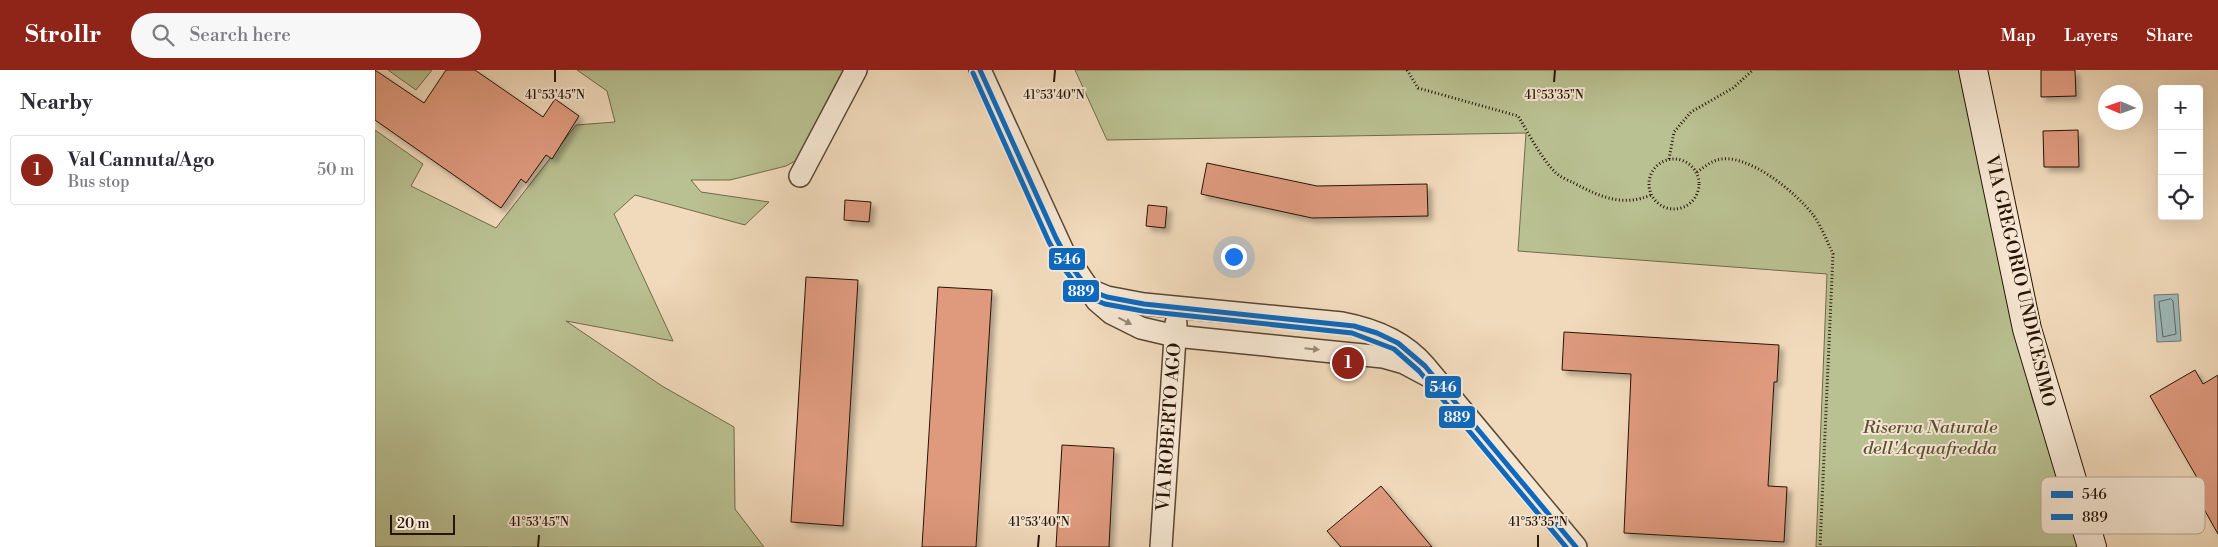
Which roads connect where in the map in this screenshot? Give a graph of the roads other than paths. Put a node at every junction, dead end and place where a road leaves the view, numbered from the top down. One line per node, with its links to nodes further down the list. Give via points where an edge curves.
1 (857, 70): 4 (street)
2 (980, 70): 5 (street, via 1059,245)
3 (1973, 70): 9 (street, VIA GREGORIO UNDICESIMO, via 2027,329)
4 (801, 176)
5 (1089, 290): 6 (street, via 1107,297); 7 (street, one-way to 7, via 1097,301 1119,318 1141,328)
6 (1177, 306): 7 (street, VIA ROBERTO AGO); 8 (street, via 1353,325 1407,348)
7 (1175, 336): 8 (street, one-way to 8, via 1371,354 1404,363); 11 (street, VIA ROBERTO AGO)
8 (1434, 379): 12 (street)
9 (2071, 477)
10 (2088, 534): 13 (street, VIA GREGORIO UNDICESIMO)
11 (1161, 547)
12 (1576, 547)
13 (2092, 547)

